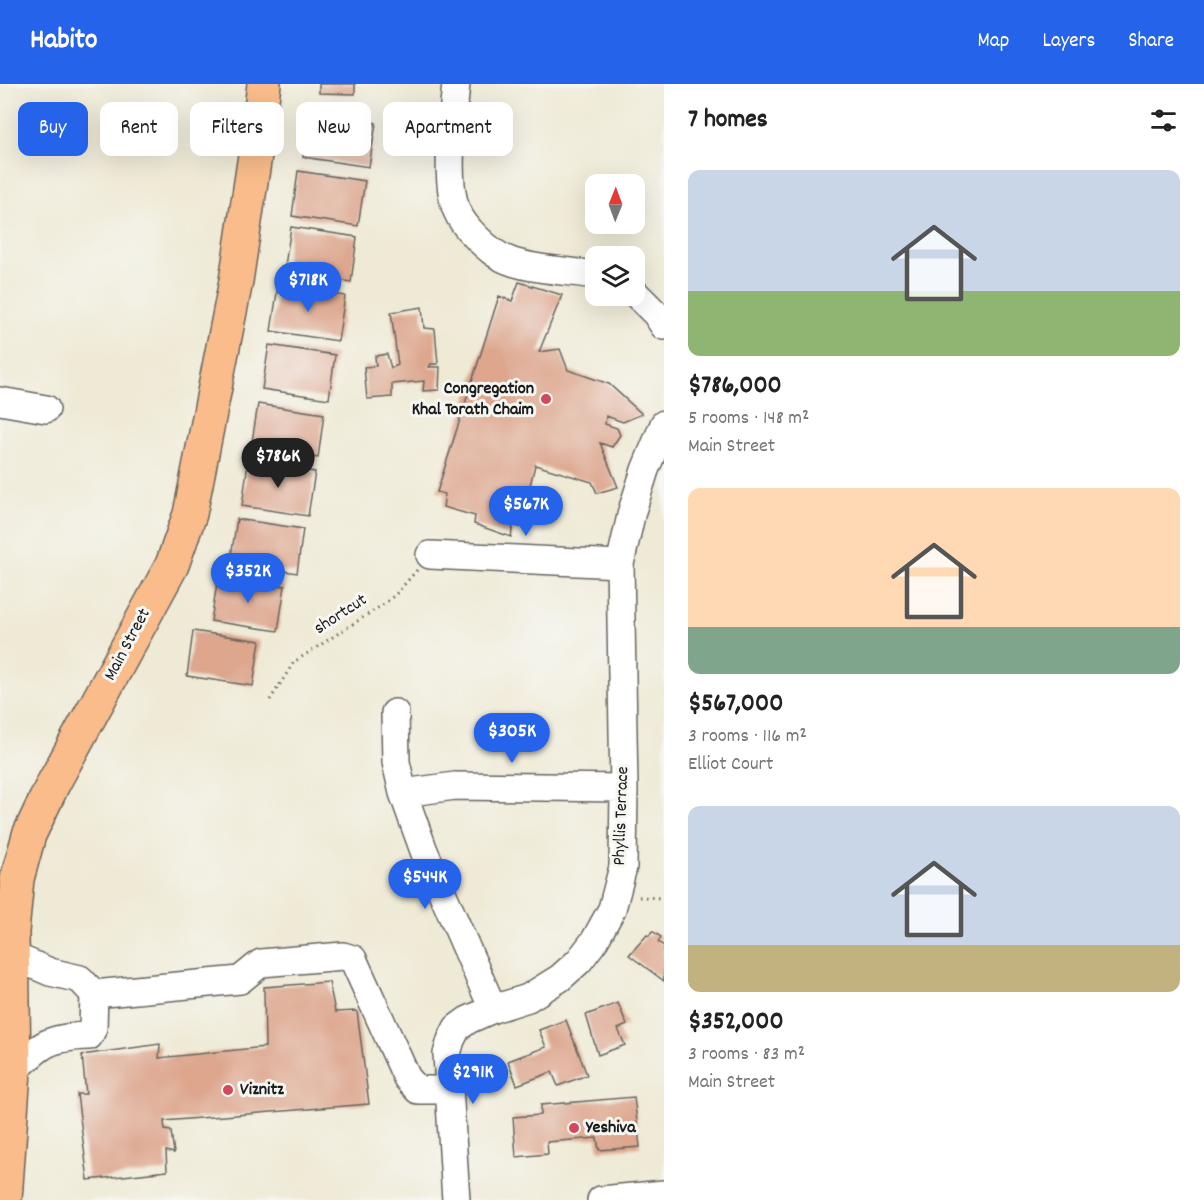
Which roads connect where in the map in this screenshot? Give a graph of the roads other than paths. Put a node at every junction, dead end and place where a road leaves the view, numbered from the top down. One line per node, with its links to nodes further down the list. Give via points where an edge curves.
1 (264, 84): 14 (main road, Main Street, via 236,281 190,514 171,565 29,835 17,879)
2 (456, 84): 3 (street, via 451,185 457,211 470,231 488,249 509,260)
3 (585, 273)
4 (645, 303): 5 (street)
5 (664, 326)
6 (0, 401): 7 (street)
7 (46, 409)
8 (664, 424): 10 (street, Phyllis Terrace, via 645,470)
9 (430, 555): 10 (street)
10 (620, 564): 12 (street, Phyllis Terrace)
11 (395, 713): 13 (street, via 396,762)
12 (624, 788): 13 (street, via 455,786); 16 (street, Phyllis Terrace, via 623,867 612,909 595,940 560,978 528,998)
13 (403, 793): 16 (street)
14 (13, 956): 15 (street, via 50,972 80,979); 17 (main road, Main Street)
15 (94, 994): 17 (street, via 93,1028 89,1036 50,1042 35,1050); 18 (street, via 240,980 261,963 343,956 353,959 407,1078 418,1090)
16 (493, 1009): 18 (street, Phyllis Terrace, via 457,1028 447,1054)
17 (14, 1071): 20 (main road, Main Street)
18 (449, 1090): 21 (street, Phyllis Terrace)
19 (664, 1194): 22 (street)
20 (5, 1200)
21 (456, 1200)
22 (601, 1200)

